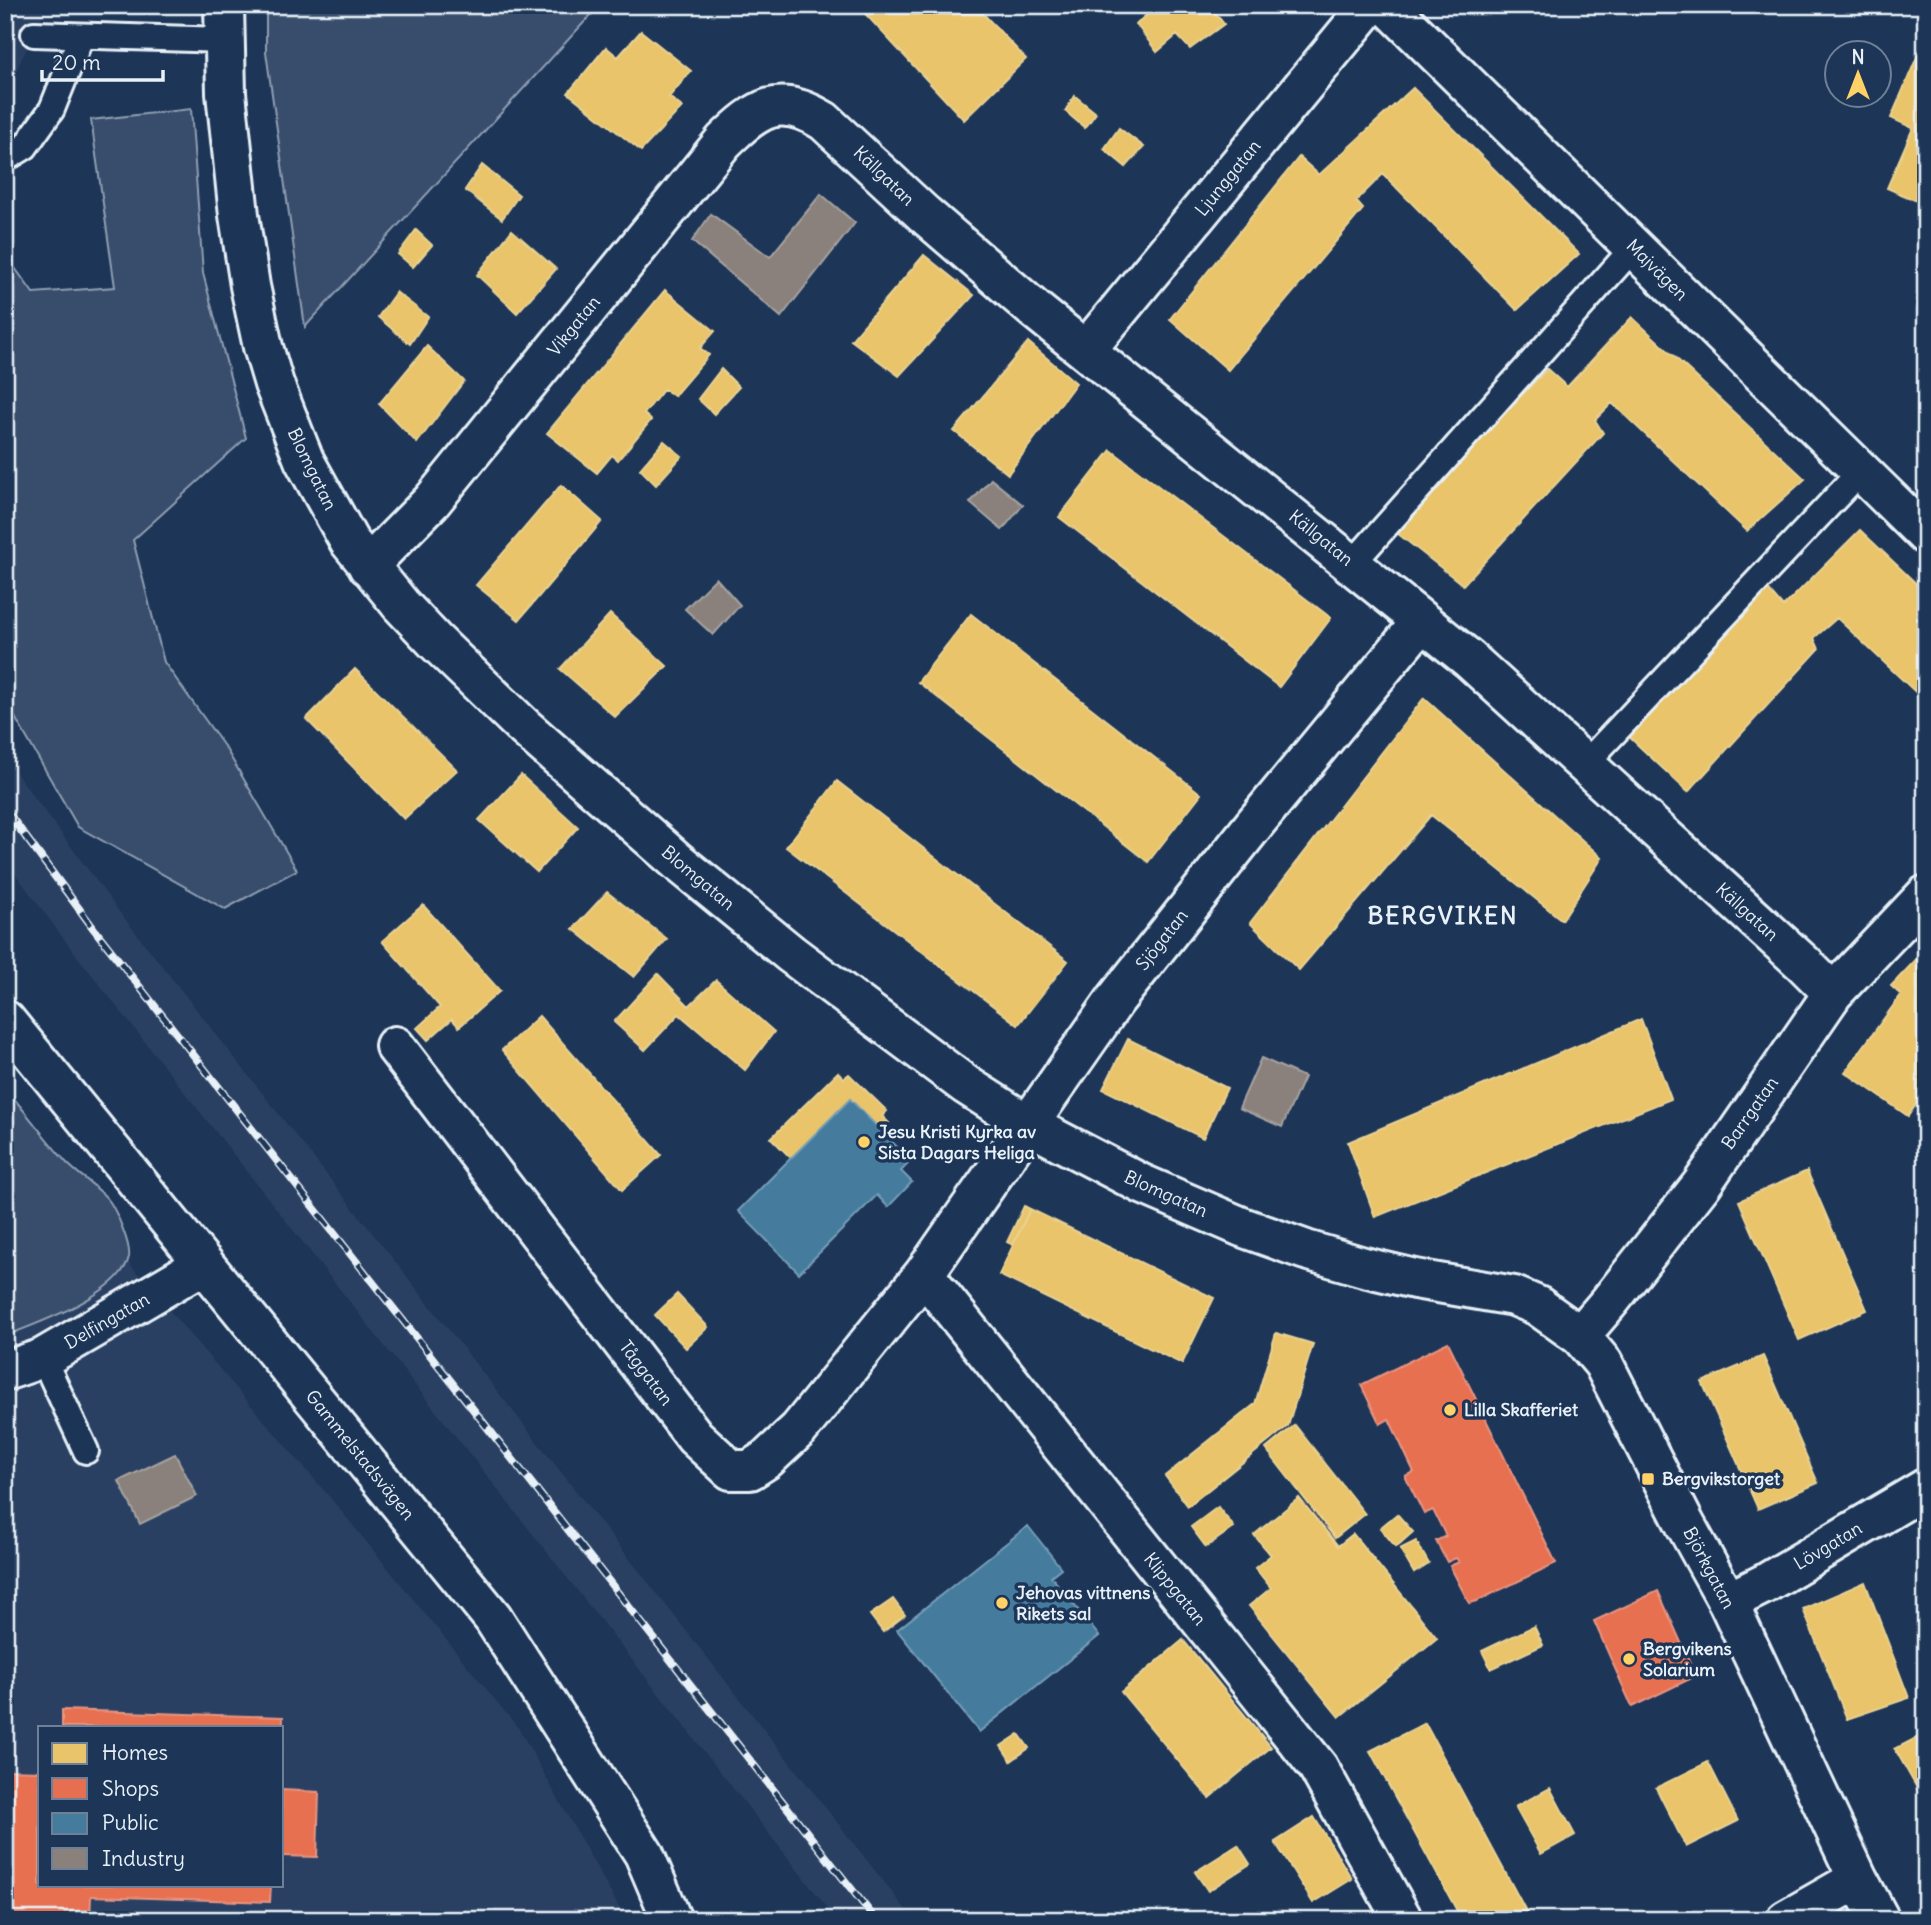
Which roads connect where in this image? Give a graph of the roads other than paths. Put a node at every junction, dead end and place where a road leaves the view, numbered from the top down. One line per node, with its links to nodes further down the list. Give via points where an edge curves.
1 (1370, 5): 9 (street, Ljunggatan)
2 (1387, 5): 8 (street, Majvägen)
3 (224, 23): 5 (lane, Blomgatan); 13 (street, Blomgatan, via 239,215 263,347 304,460)
4 (34, 34): 5 (lane, Blomgatan)
5 (81, 37): 7 (lane, via 52,109 25,147)
6 (790, 106): 9 (street, Källgatan, via 824,121 924,214); 13 (street, Vikgatan, via 768,108 749,117 724,141 432,501)
7 (5, 159)
8 (1634, 247): 10 (street, Majvägen); 12 (lane)
9 (1086, 350): 12 (street, Källgatan)
10 (1861, 471): 11 (street, Majvägen); 15 (lane)
11 (1926, 536)
12 (1352, 564): 14 (street, Källgatan)
13 (368, 566): 20 (street, Blomgatan, via 436,642 513,717 677,861 791,954 966,1085)
14 (1421, 622): 15 (street, Källgatan); 20 (street, Sjögatan, via 1116,999)
15 (1585, 764): 17 (street, Källgatan)
16 (1926, 895): 17 (street, Barrgatan)
17 (1833, 993): 23 (street, Barrgatan, via 1702,1184)
18 (5, 1020): 21 (street, Gammelstadsvägen)
19 (395, 1046): 22 (street, Tåggatan, via 695,1437 732,1470 750,1470 799,1429)
20 (1027, 1124): 22 (street, Sjögatan); 23 (street, Blomgatan, via 1142,1184 1242,1227 1389,1273 1514,1296 1538,1306)
21 (205, 1264): 24 (street, Delfingatan); 30 (street, Gammelstadsvägen, via 493,1618 644,1854)
22 (924, 1274): 31 (street, Klippgatan, via 1318,1767)
23 (1580, 1336): 28 (street, Björkgatan, via 1602,1363)
24 (43, 1358): 25 (street, Delfingatan); 26 (lane)
25 (5, 1371)
26 (86, 1451)
27 (1926, 1488): 28 (street, Lövgatan)
28 (1728, 1602): 29 (street, Björkgatan)
29 (1858, 1879): 32 (street); 33 (street, Björkgatan)
30 (672, 1920)
31 (1403, 1920)
32 (1786, 1920)
33 (1880, 1920)

